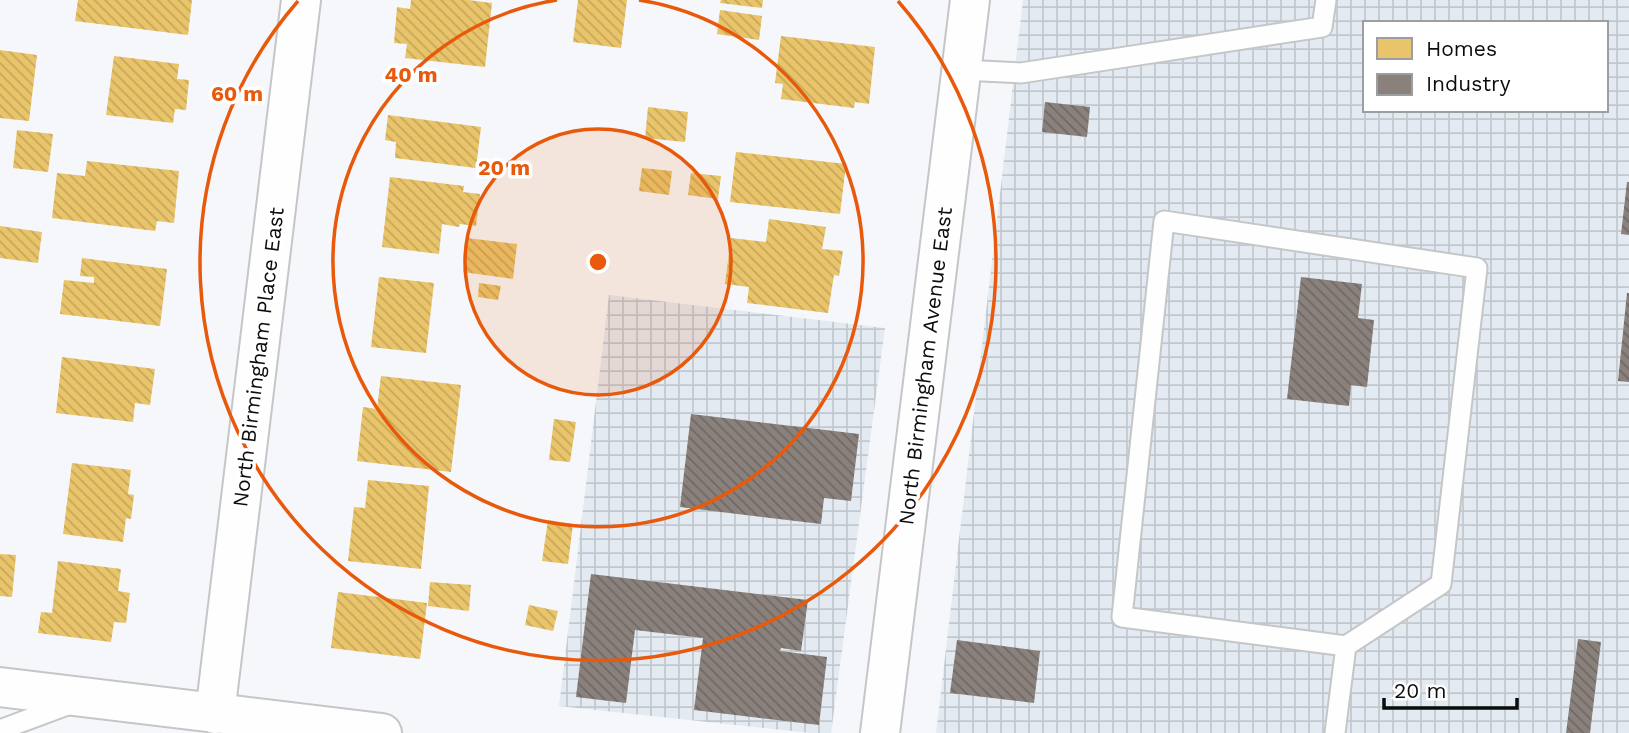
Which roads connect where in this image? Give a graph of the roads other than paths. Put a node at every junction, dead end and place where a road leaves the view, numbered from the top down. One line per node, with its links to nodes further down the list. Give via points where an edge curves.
1 (301, 0): 8 (street, North Birmingham Place East)
2 (970, 0): 4 (street, North Birmingham Avenue East)
3 (1326, 0): 4 (lane, via 1322,27 1021,73)
4 (962, 70): 11 (street, North Birmingham Avenue East)
5 (1346, 646): 5 (lane, via 1122,617 1164,221 1477,268 1441,584); 12 (lane)
6 (0, 687): 7 (street)
7 (87, 697): 8 (street); 9 (lane)
8 (215, 714): 10 (street)
9 (0, 730)
10 (382, 733)
11 (880, 733)
12 (1335, 733)

